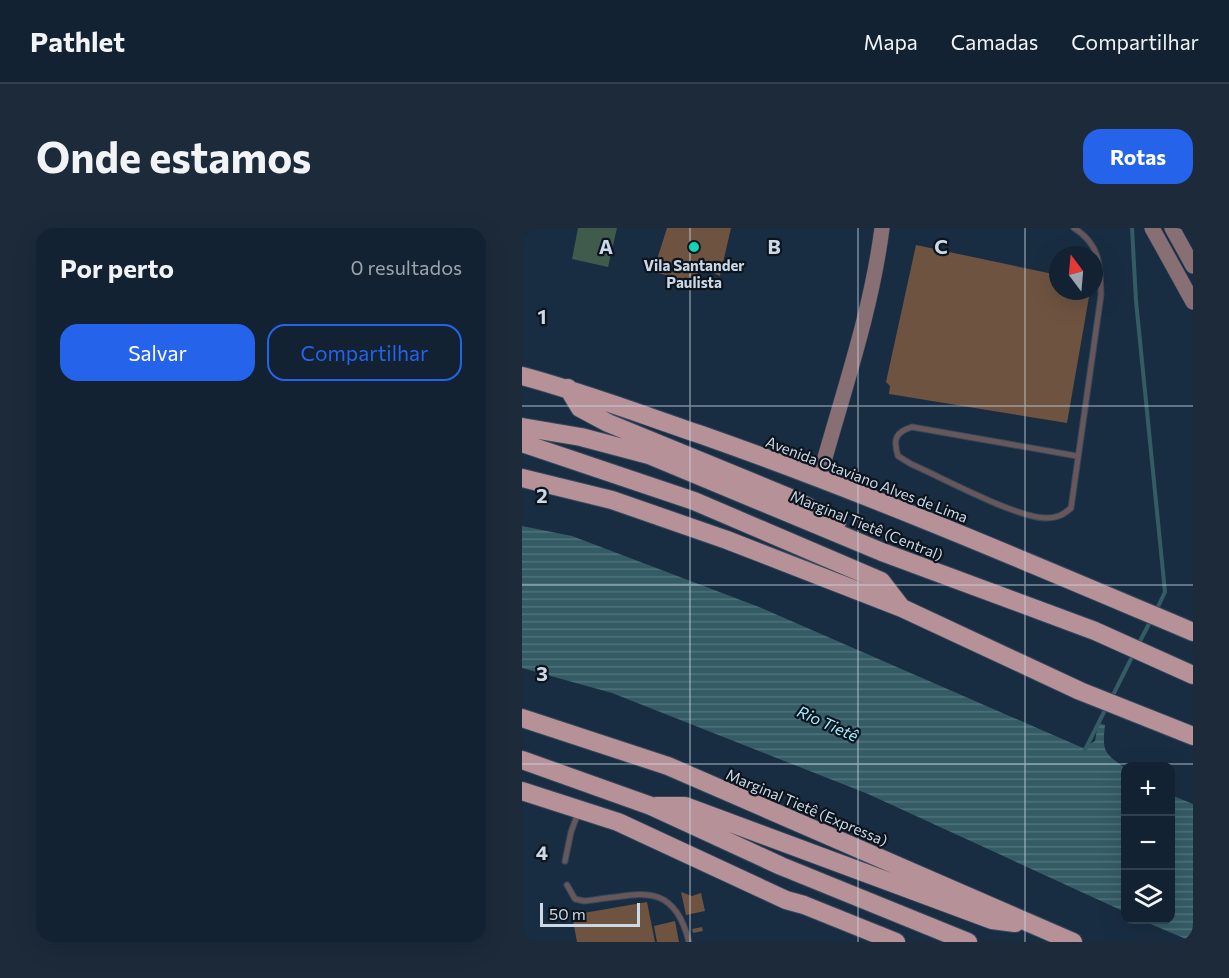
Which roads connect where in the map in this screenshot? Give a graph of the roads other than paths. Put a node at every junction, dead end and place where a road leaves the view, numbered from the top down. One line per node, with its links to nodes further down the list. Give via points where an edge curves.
1 (882, 228): 13 (main road, via 862,334)
2 (1074, 228): 11 (lane, via 1093,244 1100,266 1101,295)
3 (1152, 228): 6 (main road)
4 (1172, 228): 5 (main road)
5 (1193, 266)
6 (1193, 302)
7 (522, 376): 8 (highway, Avenida Otaviano Alves de Lima)
8 (568, 388): 13 (highway, Avenida Otaviano Alves de Lima); 14 (highway, via 580,408 608,423 793,499 874,540)
9 (522, 427): 14 (highway, Marginal Tietê (Central), via 649,455)
10 (522, 443): 15 (highway, via 694,501 880,581)
11 (1077, 456): 11 (lane, via 1071,508 1061,517 1044,519 1021,513 910,464 898,456 894,444 896,435 912,427)
12 (522, 478): 15 (highway, via 612,500)
13 (819, 478): 16 (highway, Avenida Otaviano Alves de Lima)
14 (882, 552): 17 (highway, Marginal Tietê (Central), via 1095,631)
15 (902, 608): 19 (highway, via 1080,691)
16 (1193, 632)
17 (1193, 675)
18 (522, 718): 27 (highway, Marginal Tietê (Expressa), via 668,766)
19 (1193, 736)
20 (522, 760): 22 (highway)
21 (522, 791): 23 (highway)
22 (651, 806): 27 (highway, via 685,806 992,920); 31 (highway, via 781,866)
23 (580, 808): 24 (lane); 26 (highway)
24 (565, 861)
25 (567, 885): 28 (lane, via 575,899 584,902 650,894 662,897 680,914)
26 (786, 900): 29 (highway, via 802,912); 30 (highway)
27 (1034, 924): 32 (highway, Marginal Tietê (Expressa))
28 (689, 942)
29 (869, 942)
30 (896, 942)
31 (968, 942)
32 (1073, 942)

